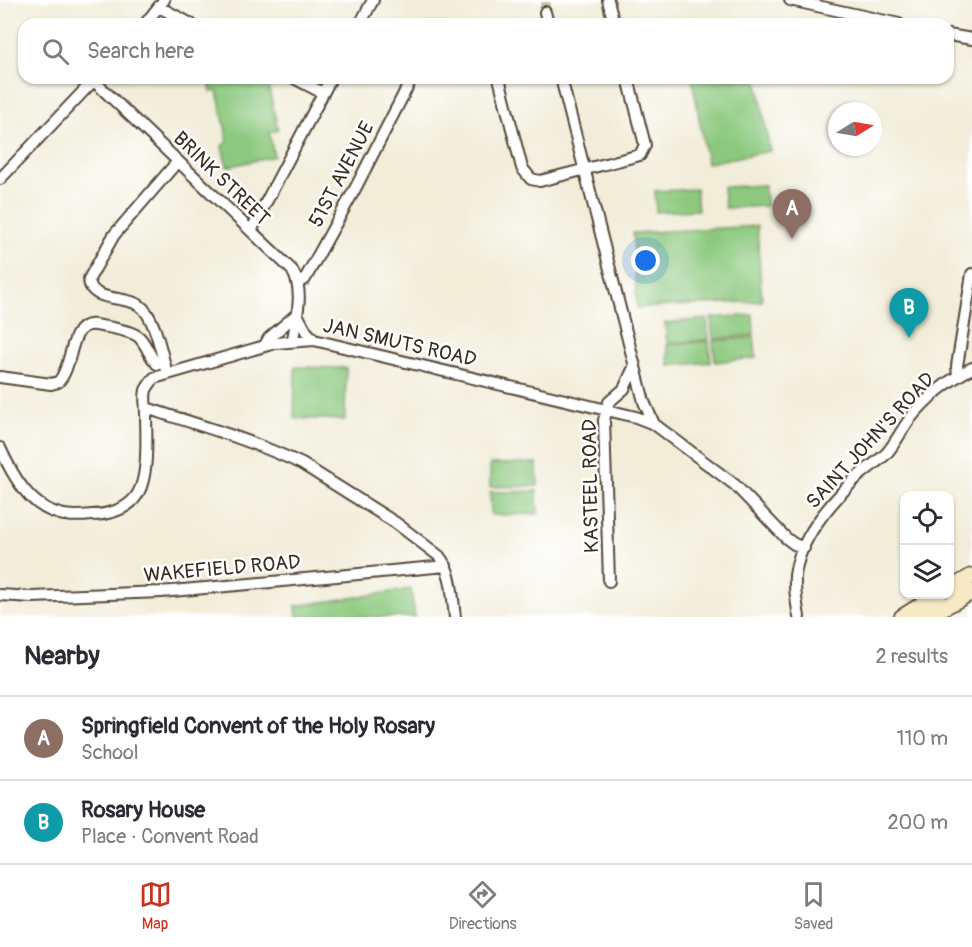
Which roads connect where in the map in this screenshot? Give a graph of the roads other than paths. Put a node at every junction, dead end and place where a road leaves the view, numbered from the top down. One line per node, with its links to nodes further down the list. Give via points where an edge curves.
1 (374, 0): 9 (street)
2 (608, 0): 11 (street)
3 (790, 0): 4 (street)
4 (803, 1): 12 (street)
5 (161, 4): 7 (street); 8 (street)
6 (545, 12): 10 (street)
7 (150, 18)
8 (182, 18)
9 (364, 18)
10 (546, 18)
11 (612, 18)
12 (873, 18)
13 (954, 36): 14 (street)
14 (970, 39)
15 (90, 84): 26 (street)
16 (100, 84): 24 (street, BRINK STREET)
17 (306, 84): 23 (street)
18 (328, 84): 23 (street)
19 (409, 84): 29 (street, 51ST AVENUE, via 356,188 305,279)
20 (500, 84): 25 (street, via 520,164 527,176 546,181)
21 (563, 84): 25 (street)
22 (630, 84): 25 (street, via 645,145 643,152)
23 (323, 93): 27 (street)
24 (178, 161): 27 (street, BRINK STREET); 36 (street, via 114,235 89,279 97,294 134,302 145,310)
25 (585, 170): 34 (street)
26 (0, 179)
27 (251, 231): 29 (street, BRINK STREET, via 292,270)
28 (972, 274): 37 (street)
29 (298, 283): 30 (street)
30 (297, 314): 31 (street); 32 (street); 33 (street)
31 (293, 340): 32 (street, JAN SMUTS ROAD); 33 (street, JAN SMUTS ROAD)
32 (314, 340): 40 (street, JAN SMUTS ROAD)
33 (266, 345): 36 (street, JAN SMUTS ROAD)
34 (635, 365): 40 (street, KASTEEL ROAD, via 624,390 609,402); 41 (street)
35 (972, 368): 37 (street, SAINT JOHN'S ROAD)
36 (165, 369): 38 (street, via 152,360 137,335 91,325 78,331 67,371 58,382); 39 (street, JAN SMUTS ROAD, via 149,384)
37 (958, 376): 43 (street, SAINT JOHN'S ROAD, via 934,392 886,453 832,503)
38 (0, 377)
39 (146, 408): 42 (street, via 143,482 134,499 110,513 76,516 47,510 23,489); 44 (street, via 232,435 302,464 415,536)
40 (606, 410): 41 (street, JAN SMUTS ROAD); 46 (street, KASTEEL ROAD)
41 (654, 424): 43 (street, JAN SMUTS ROAD, via 735,485 786,538)
42 (0, 448)
43 (804, 548): 52 (street, SAINT JOHN'S ROAD, via 795,578)
44 (446, 566): 49 (street, WAKEFIELD ROAD, via 161,592); 51 (street)
45 (972, 576): 47 (main road)
46 (609, 581)
47 (954, 587)
48 (972, 592): 54 (main road)
49 (0, 595)
50 (931, 599): 53 (main road)
51 (455, 617)
52 (799, 617)
53 (902, 617)
54 (926, 617)

